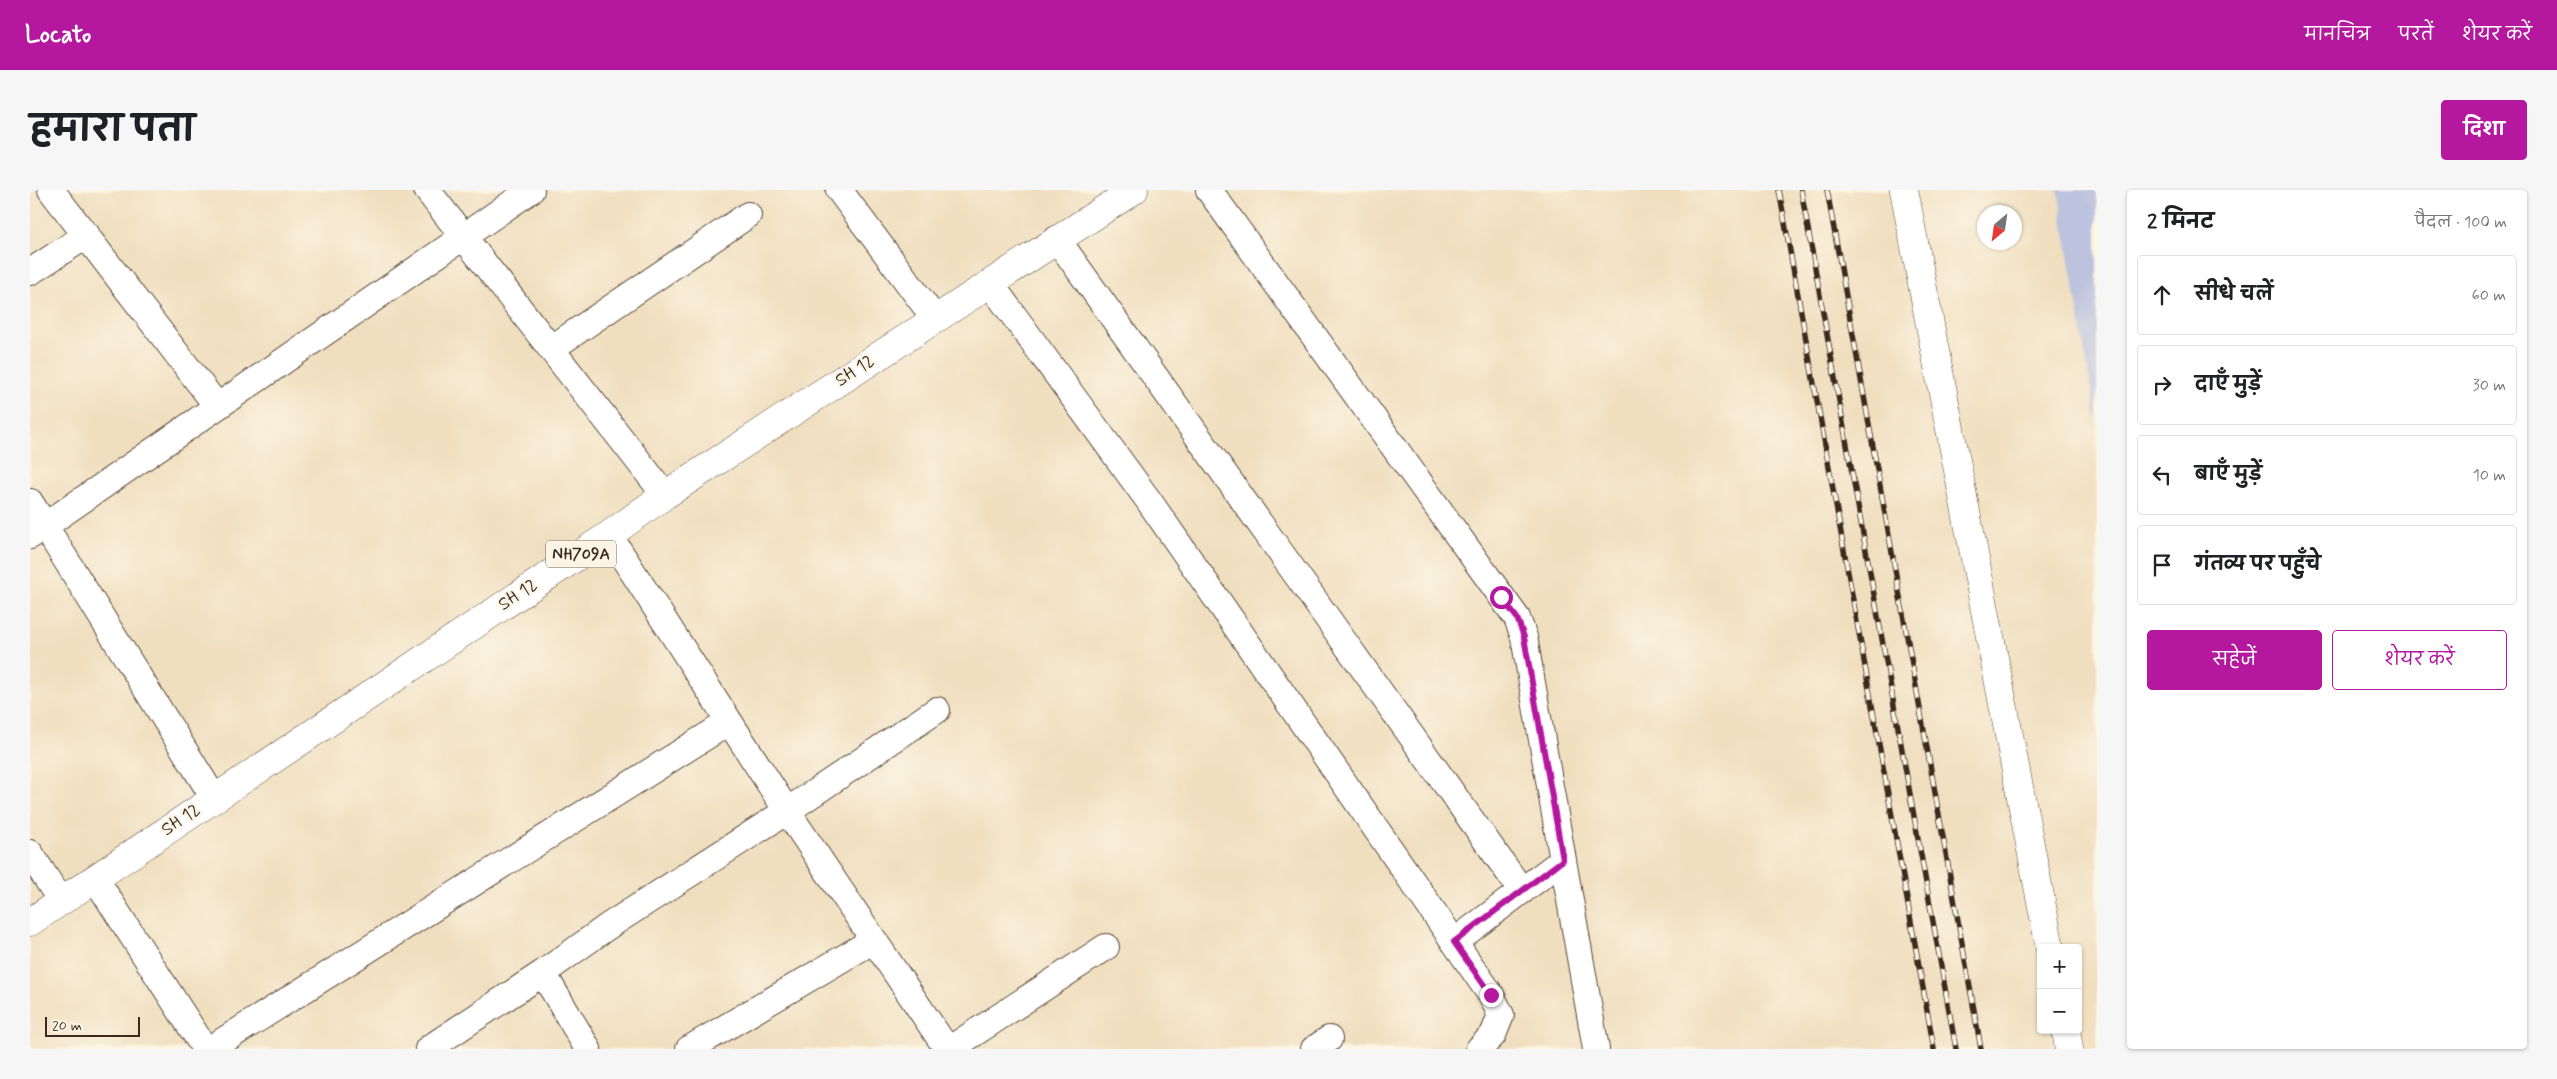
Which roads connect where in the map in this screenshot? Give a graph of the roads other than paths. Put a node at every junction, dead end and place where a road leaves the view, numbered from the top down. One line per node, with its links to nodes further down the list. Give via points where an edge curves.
1 (51, 190): 9 (street)
2 (427, 190): 10 (street)
3 (531, 190): 10 (street)
4 (839, 190): 14 (street)
5 (1209, 190): 26 (street, via 1517,618 1524,637)
6 (1904, 190): 33 (main road)
7 (1120, 194): 11 (main road, SH 12 / NH709A)
8 (748, 215): 15 (street)
9 (87, 235): 12 (street); 16 (street)
10 (463, 236): 15 (street); 16 (street)
11 (1058, 239): 13 (main road, SH 12 / NH709A); 28 (street)
12 (30, 272)
13 (990, 282): 14 (main road, SH 12 / NH709A); 32 (street, via 1148,501)
14 (934, 319): 17 (main road, SH 12 / NH709A)
15 (552, 348): 17 (street)
16 (217, 406): 19 (street)
17 (665, 495): 20 (main road, SH 12 / NH709A)
18 (30, 502): 19 (street)
19 (37, 531): 23 (street)
20 (609, 535): 22 (street); 23 (main road, SH 12 / NH709A)
21 (937, 710): 24 (street)
22 (729, 722): 24 (street); 38 (street)
23 (214, 798): 27 (main road, SH 12 / NH709A)
24 (788, 811): 31 (street); 35 (street, via 607,927)
25 (30, 853): 29 (street)
26 (1563, 860): 28 (street); 44 (street)
27 (95, 878): 29 (main road, SH 12 / NH709A); 37 (street)
28 (1522, 891): 32 (street)
29 (61, 901): 30 (main road, SH 12 / NH709A)
30 (30, 922)
31 (874, 940): 41 (street); 42 (street)
32 (1454, 942): 43 (street, via 1501,1015 1493,1035)
33 (2049, 944)
34 (1106, 947): 42 (street)
35 (543, 973): 39 (street); 40 (street)
36 (2067, 1034): 45 (main road)
37 (205, 1049)
38 (210, 1049)
39 (428, 1049)
40 (588, 1049)
41 (689, 1049)
42 (948, 1049)
43 (1479, 1049)
44 (1596, 1049)
45 (2069, 1049)

